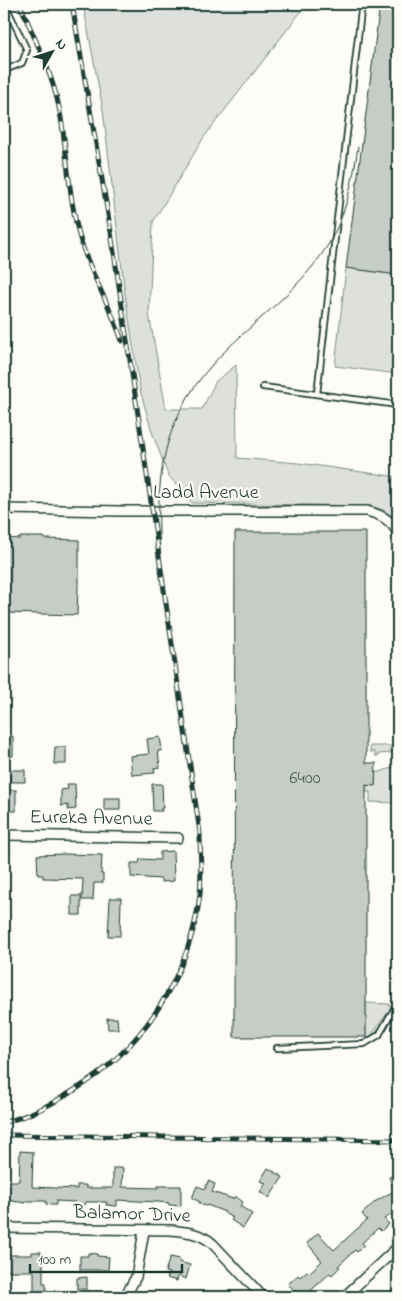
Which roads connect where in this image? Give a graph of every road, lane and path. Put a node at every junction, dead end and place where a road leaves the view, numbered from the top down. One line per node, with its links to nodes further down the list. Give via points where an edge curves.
1 (6, 4): 3 (lane, via 26,50 22,63)
2 (361, 11): 5 (lane)
3 (4, 68)
4 (263, 387): 5 (lane)
5 (317, 394): 6 (lane)
6 (398, 405)
7 (4, 509): 8 (street, Ladd Avenue, via 358,510 380,515 393,524)
8 (398, 534)
9 (4, 835): 10 (street, Eureka Avenue)
10 (178, 838)
11 (398, 1002): 12 (lane, via 379,1035 364,1044)
12 (277, 1048)
13 (4, 1228): 14 (street, Balamor Drive)
14 (144, 1230): 16 (street, via 136,1277); 17 (street, Balamor Drive, via 185,1231 207,1238)
15 (398, 1247): 18 (street)
16 (125, 1297)
17 (263, 1297)
18 (344, 1297)

